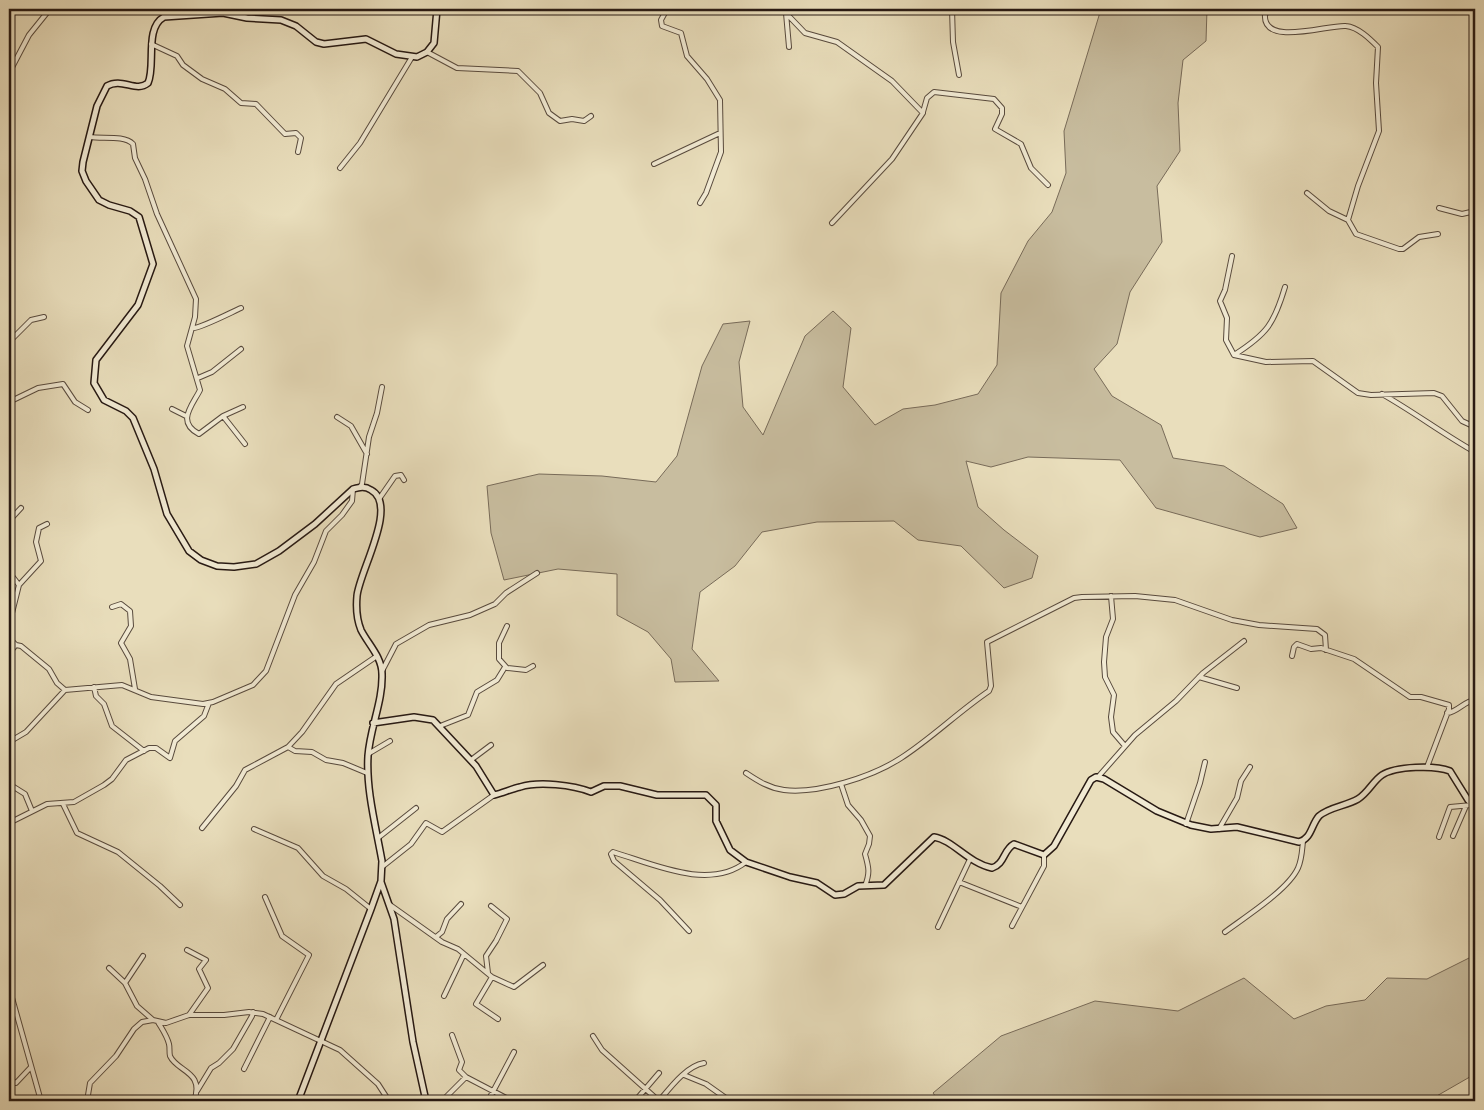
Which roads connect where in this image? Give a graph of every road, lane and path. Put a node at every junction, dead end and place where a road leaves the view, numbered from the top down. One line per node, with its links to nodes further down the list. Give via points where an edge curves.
1 (50, 9): 12 (street, via 29,35)
2 (437, 9): 10 (main road, via 436,36)
3 (667, 9): 16 (street, via 661,20 662,26 680,31 689,60 719,96)
4 (782, 9): 7 (street)
5 (952, 9): 13 (street)
6 (1272, 9): 26 (street, via 1265,14 1264,21 1274,30 1292,32 1346,26 1357,30 1379,50 1376,83 1379,131)
7 (786, 13): 9 (street); 14 (street, via 805,33 837,42 892,82)
8 (151, 44): 11 (main road, via 156,25 164,17 223,13 281,20 324,44 366,39 396,54); 17 (main road, via 148,83 137,87 120,82 107,86 97,106); 18 (street, via 177,56 183,65 202,79 225,89 241,103 256,104 284,134 296,133 301,138)
9 (789, 47)
10 (427, 52): 11 (main road); 15 (street, via 457,68 518,71 540,93 549,113 560,121 584,121)
11 (412, 57): 20 (street, via 360,143)
12 (9, 73)
13 (958, 75)
14 (923, 112): 21 (street, via 927,98 934,92 994,99 1002,108 995,129 1021,144 1031,168); 27 (street, via 892,158)
15 (591, 116)
16 (720, 133): 19 (street); 23 (street, via 721,152)
17 (90, 137): 33 (street, via 118,138 133,144 134,158 157,214 195,294 197,310); 53 (main road, via 82,171 86,181 99,200 139,217 153,264 138,305 96,360 94,383 104,400 133,418 154,469 167,514 189,550 216,566 256,564 315,524)
18 (298, 152)
19 (654, 164)
20 (340, 168)
21 (1048, 185)
22 (1307, 193): 26 (street, via 1329,211)
23 (700, 203)
24 (1439, 208): 25 (street, via 1462,214)
25 (1475, 211)
26 (1348, 220): 28 (street, via 1356,234 1399,249 1419,236)
27 (832, 223)
28 (1438, 234)
29 (1232, 256): 36 (street, via 1220,300 1227,318 1226,340)
30 (1285, 287): 36 (street, via 1276,316 1264,334)
31 (241, 308): 33 (street, via 200,328)
32 (44, 317): 34 (street, via 31,320)
33 (192, 328): 37 (street, via 187,346)
34 (9, 342)
35 (240, 349): 37 (street, via 212,372)
36 (1234, 355): 39 (street, via 1266,362 1313,361 1358,393)
37 (198, 378): 44 (street, via 200,390)
38 (382, 387): 50 (street)
39 (1382, 394): 47 (street, via 1434,393 1442,396 1462,421); 49 (street)
40 (9, 402): 43 (street, via 38,388 63,384 75,402)
41 (243, 408): 45 (street)
42 (172, 409): 44 (street)
43 (88, 410)
44 (186, 416): 45 (street, via 186,421 199,434)
45 (223, 416): 48 (street)
46 (337, 417): 50 (street, via 351,426)
47 (1475, 427)
48 (246, 444)
49 (1475, 452)
50 (367, 454): 52 (street)
51 (404, 480): 54 (street, via 400,475 395,476)
52 (360, 487): 53 (main road); 54 (main road, via 375,492)
53 (353, 489): 81 (street, via 352,501 326,531 314,562 295,595 266,672 253,685)
54 (379, 499): 70 (main road, via 381,519 359,584 357,605 360,628)
55 (21, 508): 56 (street)
56 (9, 521)
57 (47, 524): 60 (street, via 39,528 36,538 40,563)
58 (9, 572): 60 (street)
59 (537, 573): 74 (street, via 495,604 429,625 396,644)
60 (19, 585): 63 (street)
61 (1111, 596): 68 (street, via 1175,600 1232,620 1321,630 1325,635); 88 (street, via 1113,619 1106,637 1105,676 1114,695 1113,732); 100 (street, via 1074,598 992,638 986,647 989,691 899,760)
62 (112, 607): 78 (street, via 122,604 130,611 131,626 121,643 130,658)
63 (9, 625)
64 (507, 626): 73 (street, via 498,649 499,659)
65 (9, 638): 67 (street)
66 (1244, 641): 75 (street)
67 (16, 645): 69 (street); 79 (street, via 46,666)
68 (1326, 650): 71 (street, via 1297,644); 82 (street, via 1356,660 1410,697 1447,704 1450,706)
69 (9, 653)
70 (377, 656): 74 (main road); 89 (street, via 336,684)
71 (1292, 656)
72 (533, 666): 73 (street, via 519,670)
73 (505, 667): 84 (street, via 497,680 477,692 468,715)
74 (382, 671): 83 (main road)
75 (1199, 677): 77 (street); 88 (street, via 1176,702)
76 (94, 688): 78 (street, via 122,684); 79 (street); 90 (street, via 112,726)
77 (1237, 688)
78 (135, 689): 81 (street, via 147,696 172,701)
79 (65, 690): 85 (street, via 26,732)
80 (1475, 700): 82 (street)
81 (209, 703): 90 (street, via 204,716 175,741 172,757 168,758 152,747)
82 (1448, 713): 95 (street)
83 (373, 723): 84 (main road, via 421,716); 91 (main road)
84 (440, 726): 92 (main road)
85 (9, 741)
86 (390, 741): 91 (street)
87 (491, 745): 92 (street)
88 (1125, 746): 98 (street)
89 (288, 747): 96 (street, via 312,752); 108 (street, via 245,770)
90 (144, 751): 102 (street, via 126,760 104,786 74,802)
91 (368, 754): 96 (main road)
92 (471, 760): 101 (main road)
93 (1204, 762): 107 (street)
94 (1250, 767): 110 (street)
95 (1427, 767): 103 (main road, via 1452,774); 114 (main road, via 1383,774 1366,794 1320,815)
96 (367, 773): 113 (main road)
97 (746, 774): 100 (street, via 783,790)
98 (1098, 777): 107 (main road, via 1157,812); 115 (main road, via 1091,780 1054,846)
99 (9, 784): 105 (street, via 25,794)
100 (840, 784): 121 (street, via 848,804 870,836 865,854 870,868)
101 (494, 796): 117 (main road, via 521,786 535,785 573,786 591,792 604,786 614,786 657,795 702,794 716,805 716,820 730,850); 118 (street, via 442,832 426,823 411,844)
102 (63, 804): 105 (street, via 47,804); 124 (street, via 76,833 118,852)
103 (1471, 806): 111 (street); 112 (street, via 1450,807)
104 (416, 808): 113 (street)
105 (32, 811): 106 (street)
106 (9, 823)
107 (1186, 824): 110 (main road)
108 (202, 828)
109 (254, 829): 128 (street, via 298,848 323,876)
110 (1219, 829): 114 (main road, via 1237,827 1293,842)
111 (1453, 836)
112 (1439, 837)
113 (378, 838): 118 (main road)
114 (1303, 841): 132 (street, via 1302,858 1295,874 1282,889)
115 (1044, 855): 116 (main road, via 1014,844 996,867 985,867); 127 (street, via 1044,866)
116 (970, 859): 120 (street); 121 (main road, via 944,839 934,837 884,886)
117 (746, 862): 121 (main road, via 817,883 834,895); 131 (street, via 737,869 708,875 611,854 614,861 666,906)
118 (382, 867): 119 (main road)
119 (380, 881): 125 (main road); 128 (main road)
120 (959, 882): 127 (street); 130 (street)
121 (865, 886)
122 (265, 897): 149 (street, via 282,936 309,955)
123 (461, 904): 133 (street)
124 (180, 905)
125 (390, 905): 133 (street); 170 (main road)
126 (491, 906): 139 (street, via 507,920 486,956)
127 (1022, 907): 129 (street)
128 (371, 909): 153 (main road)
129 (1012, 926)
130 (938, 927)
131 (689, 931)
132 (1225, 932)
133 (436, 937): 135 (street)
134 (188, 950): 145 (street, via 206,960 199,969 208,988)
135 (464, 954): 139 (street); 143 (street)
136 (144, 956): 141 (street)
137 (543, 965): 140 (street, via 516,987)
138 (109, 968): 141 (street)
139 (488, 973): 140 (street)
140 (492, 977): 147 (street, via 476,1004)
141 (125, 983): 148 (street, via 137,1006)
142 (9, 986): 156 (street)
143 (444, 996)
144 (252, 1012): 145 (street); 146 (street); 163 (street, via 234,1049 211,1068)
145 (189, 1015): 150 (street, via 166,1024)
146 (270, 1017): 149 (street); 157 (street)
147 (498, 1019)
148 (153, 1020): 150 (street); 166 (street, via 142,1022 134,1029 116,1056 90,1083)
149 (276, 1020): 153 (street)
150 (158, 1022): 163 (street, via 167,1038 170,1056 188,1071)
151 (452, 1035): 160 (street, via 462,1062 459,1070)
152 (593, 1036): 162 (street, via 602,1050)
153 (323, 1040): 168 (main road); 169 (street, via 366,1072)
154 (514, 1052): 164 (street)
155 (704, 1063): 159 (street)
156 (32, 1067): 161 (street, via 16,1083); 165 (street)
157 (244, 1069)
158 (659, 1073): 162 (street)
159 (684, 1075): 175 (street); 176 (street, via 706,1084)
160 (466, 1077): 164 (street); 171 (street)
161 (9, 1081)
162 (645, 1088): 174 (street); 175 (street)
163 (197, 1090): 167 (street)
164 (492, 1092): 172 (street); 173 (street)
165 (41, 1101)
166 (87, 1101)
167 (194, 1101)
168 (298, 1101)
169 (389, 1101)
170 (426, 1101)
171 (442, 1101)
172 (488, 1101)
173 (512, 1101)
174 (635, 1101)
175 (659, 1101)
176 (730, 1101)

